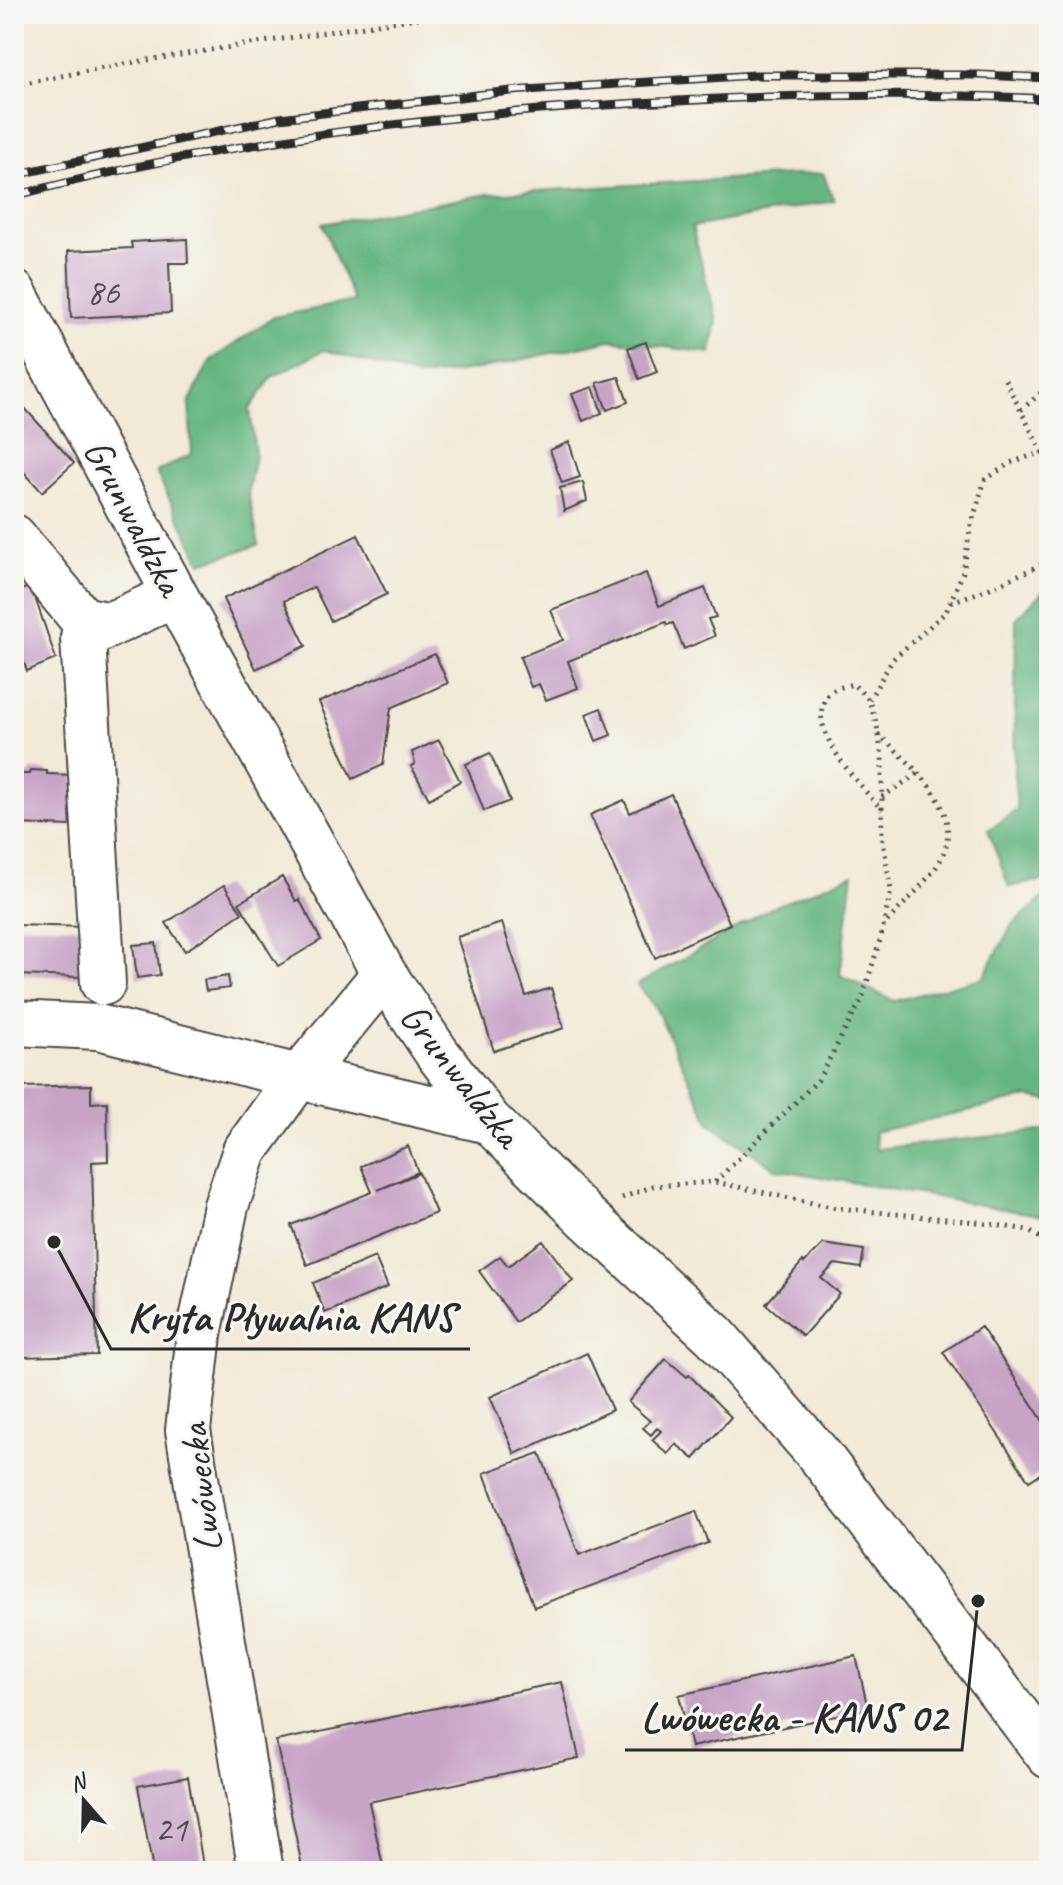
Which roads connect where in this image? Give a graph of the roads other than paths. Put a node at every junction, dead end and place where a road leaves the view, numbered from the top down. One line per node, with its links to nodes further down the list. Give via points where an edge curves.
1 (14, 293): 3 (street, Grunwaldzka)
2 (14, 537): 4 (street, via 82,619)
3 (175, 595): 4 (street); 5 (street, Grunwaldzka)
4 (107, 624): 6 (street, via 83,637)
5 (384, 974): 8 (street, Lwówecka); 9 (street, Grunwaldzka)
6 (103, 983)
7 (14, 1023): 8 (street, via 98,1027)
8 (299, 1077): 9 (street); 11 (street, Lwówecka, via 245,1151 226,1206 199,1334 188,1430)
9 (489, 1121): 10 (street, Grunwaldzka, via 715,1336 820,1456)
10 (1049, 1756)
11 (261, 1871)

